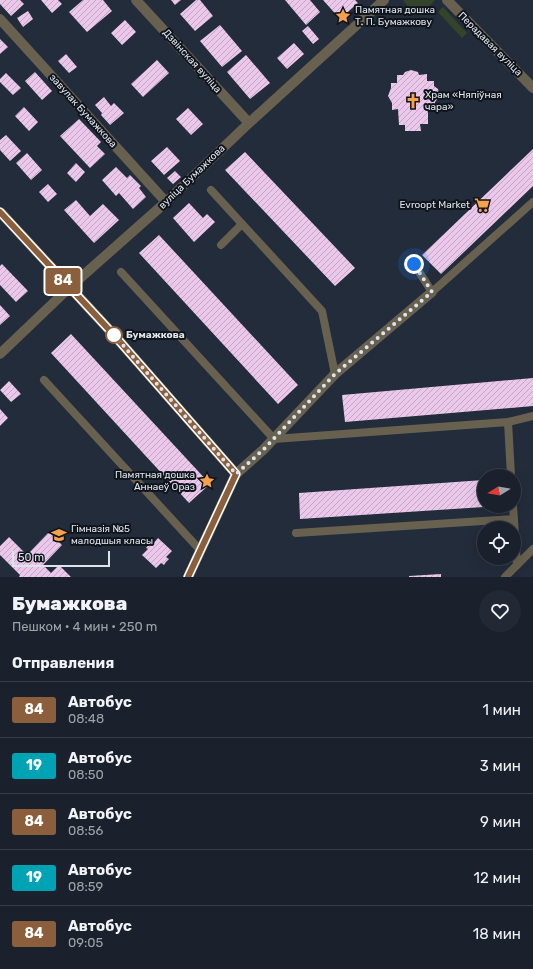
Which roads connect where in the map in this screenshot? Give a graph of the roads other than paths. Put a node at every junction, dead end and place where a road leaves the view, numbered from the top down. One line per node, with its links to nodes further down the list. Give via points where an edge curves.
1 (136, 0): 6 (street, Дзвінская вуліца)
2 (384, 0): 6 (street, вуліца Бумажкова)
3 (446, 0): 5 (street, Перадавая вуліца)
4 (0, 19): 8 (street, завулак Бумажкова)
5 (533, 88)
6 (248, 123): 8 (street, вуліца Бумажкова)
7 (211, 190): 11 (lane)
8 (166, 202): 15 (street, вуліца Бумажкова)
9 (533, 202): 16 (lane)
10 (0, 212): 15 (street)
11 (242, 224): 12 (lane); 18 (lane, via 322,311)
12 (221, 245)
13 (414, 264): 16 (lane)
14 (121, 272): 22 (lane)
15 (70, 288): 17 (street, вуліца Бумажкова); 24 (street)
16 (432, 292): 18 (street)
17 (0, 354)
18 (335, 374): 22 (street)
19 (44, 380): 29 (lane)
20 (533, 416): 21 (lane)
21 (508, 422): 22 (lane); 23 (lane)
22 (274, 439): 24 (street)
23 (511, 469)
24 (236, 474): 29 (street)
25 (514, 513): 26 (lane)
26 (514, 519): 27 (lane)
27 (296, 534)
28 (533, 549): 30 (lane)
29 (201, 550): 32 (street)
30 (521, 561)
31 (517, 565): 33 (lane)
32 (188, 577)
33 (505, 577)

